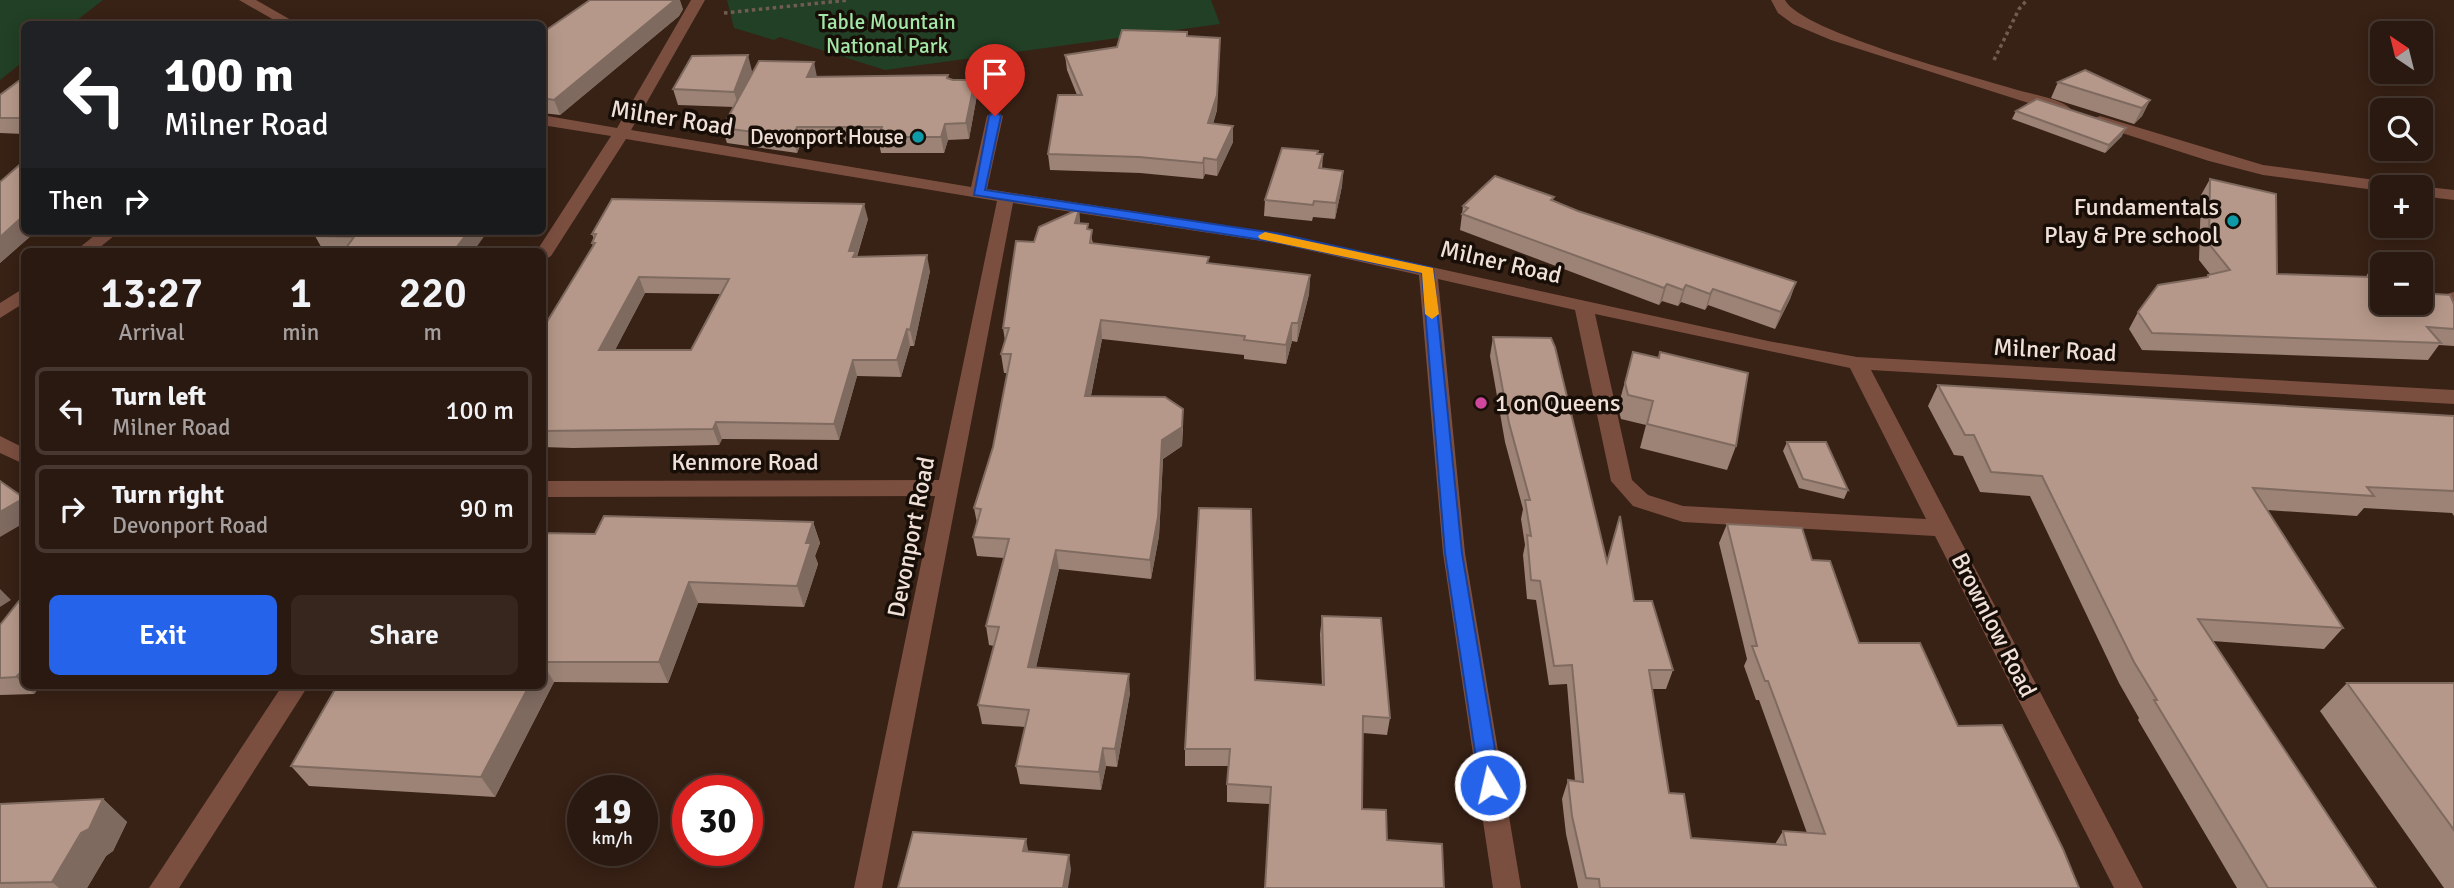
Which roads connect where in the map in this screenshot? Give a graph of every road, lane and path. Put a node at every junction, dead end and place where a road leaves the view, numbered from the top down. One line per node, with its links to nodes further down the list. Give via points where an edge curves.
1 (246, 0): 7 (street)
2 (698, 0): 6 (street)
3 (849, 0): 6 (path)
4 (1778, 0): 8 (street, via 1798,21 1836,37)
5 (2027, 0): 8 (path, via 1995,56)
6 (688, 17): 11 (street)
7 (285, 21)
8 (1987, 84): 12 (street, via 2215,158 2318,180)
9 (995, 116): 13 (street)
10 (546, 121): 11 (street, Milner Road)
11 (621, 134): 13 (street, Milner Road); 19 (street)
12 (2370, 185)
13 (978, 193): 16 (street, Milner Road)
14 (2433, 193): 15 (street)
15 (2454, 195)
16 (1006, 197): 20 (street, Milner Road, via 1281,239); 30 (street, Devonport Road)
17 (106, 235): 18 (street)
18 (88, 248)
19 (546, 250)
20 (1428, 271): 23 (street, Milner Road); 36 (street, via 1454,553)
21 (21, 297): 24 (street)
22 (2454, 298): 25 (street, via 2448,311)
23 (1583, 306): 26 (street, Milner Road); 32 (street, via 1622,481 1629,494 1647,505 1683,514)
24 (0, 312)
25 (2454, 324)
26 (1857, 363): 27 (street, Milner Road); 32 (street, Brownlow Road)
27 (2454, 397)
28 (0, 443): 29 (street)
29 (21, 455)
30 (947, 488): 31 (street, Kenmore Road); 35 (street, Devonport Road)
31 (546, 489)
32 (1943, 528): 37 (street, Brownlow Road)
33 (294, 689): 34 (street)
34 (163, 888)
35 (869, 888)
36 (1507, 888)
37 (2129, 888)

